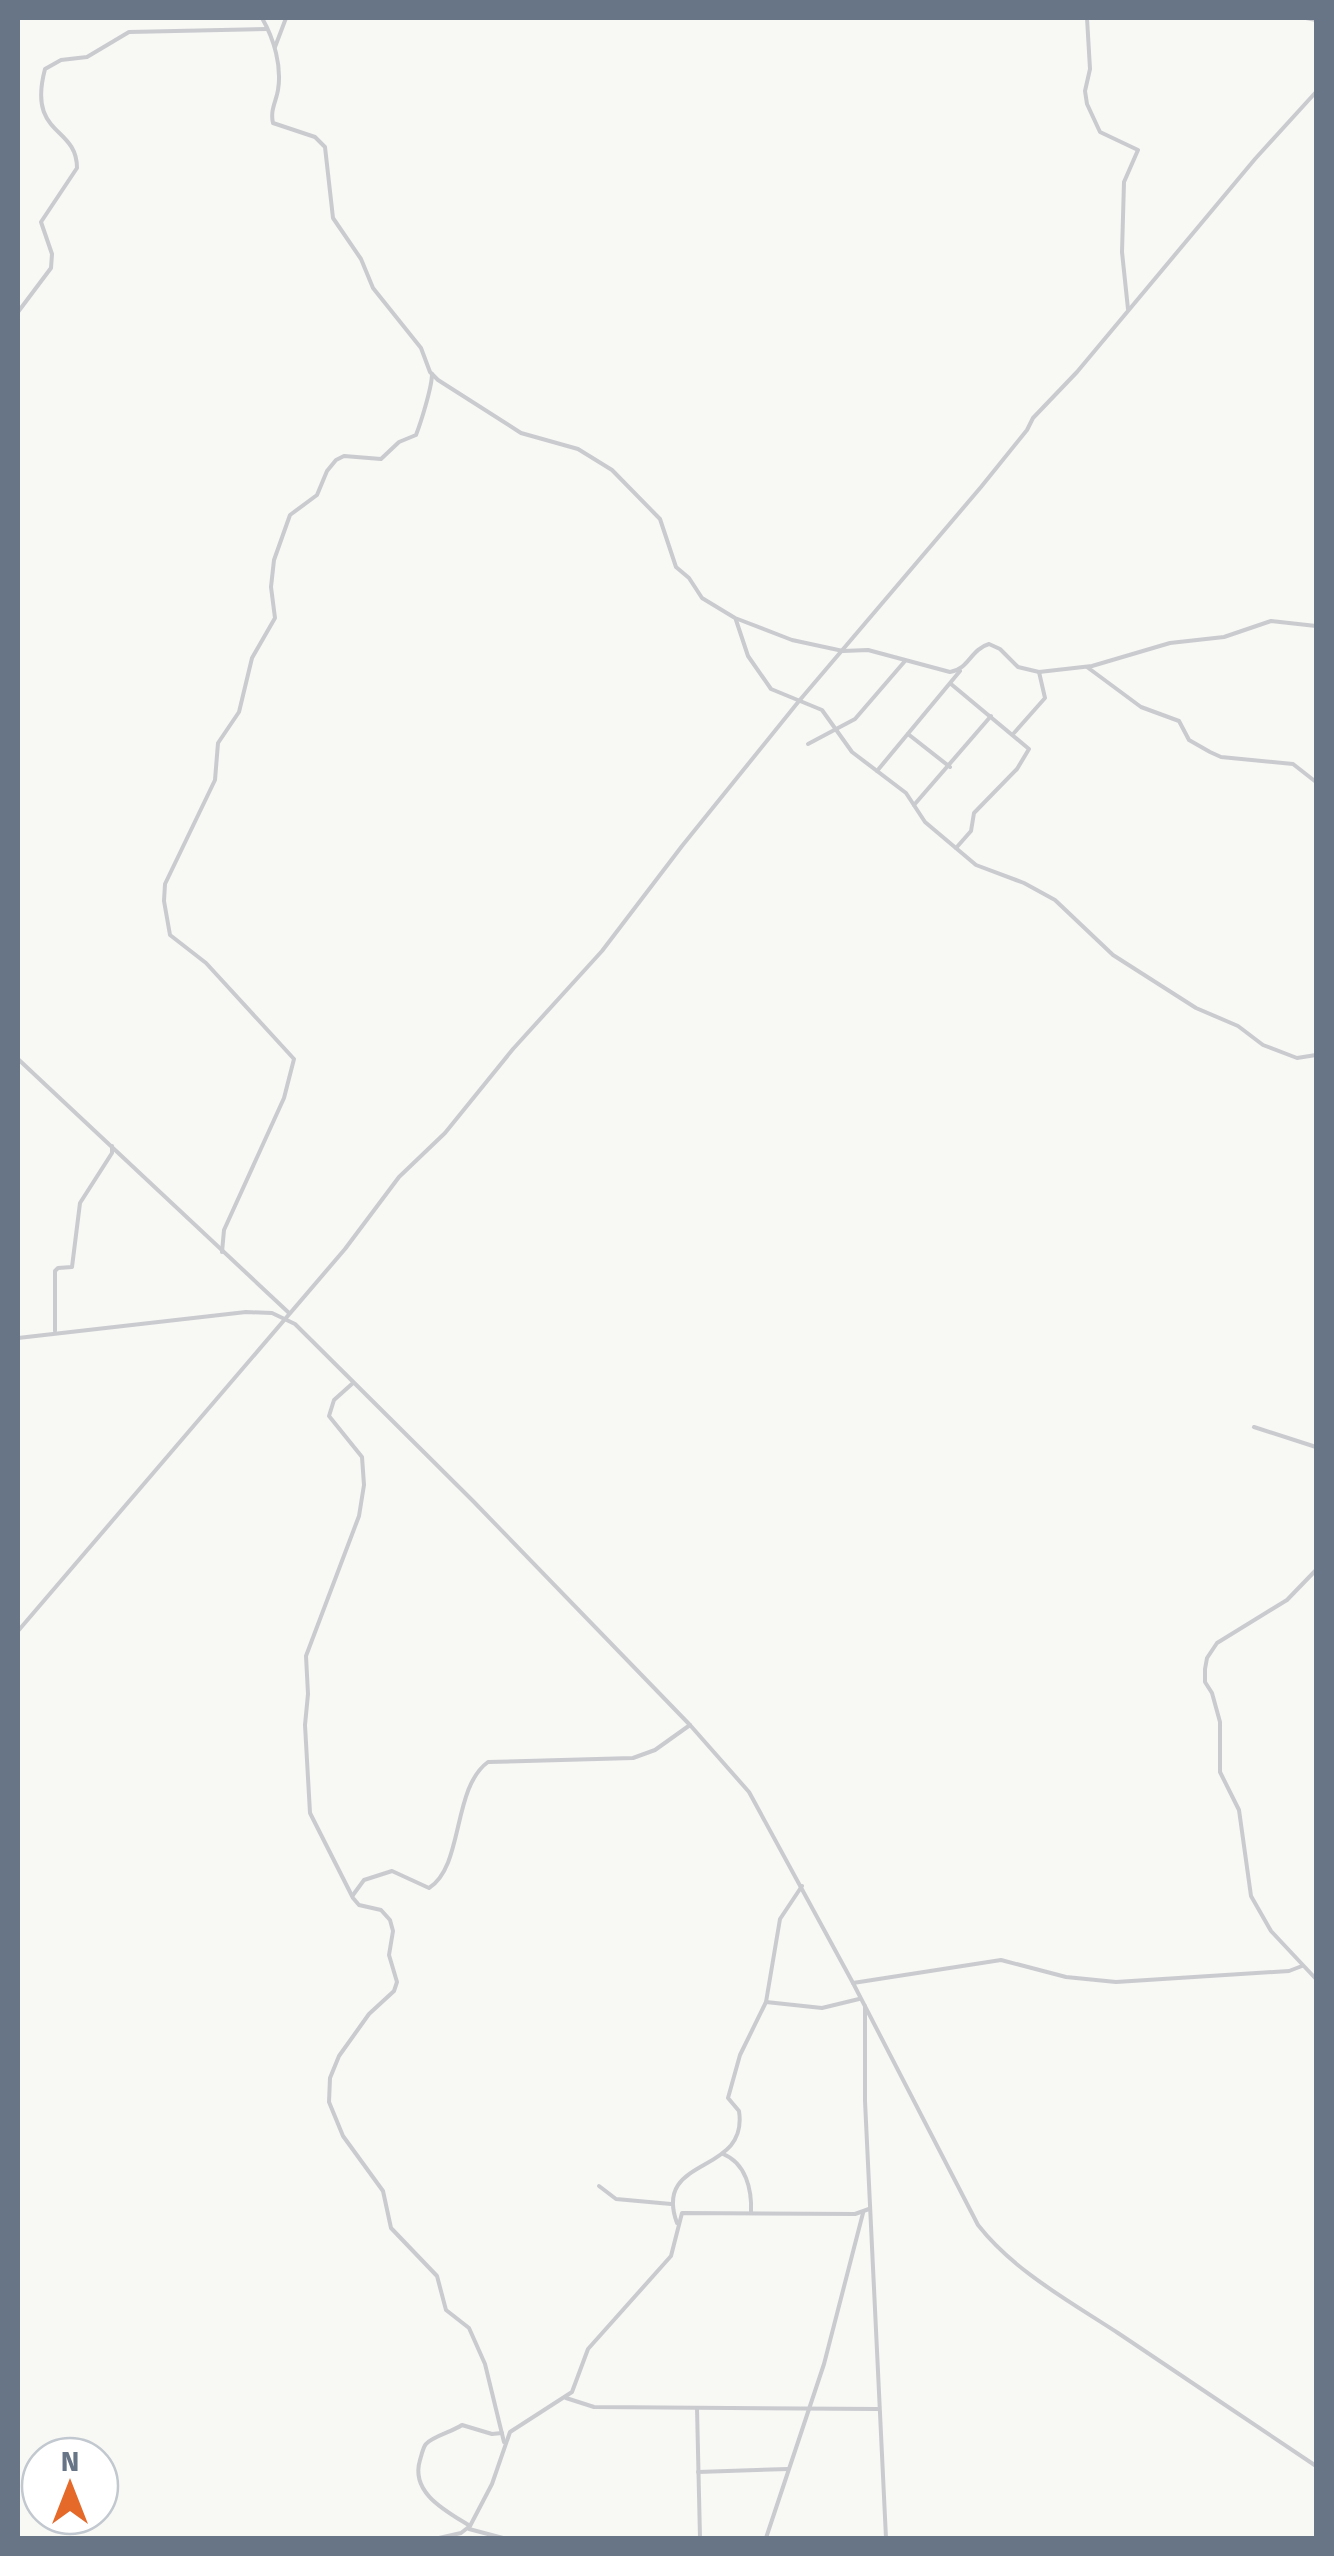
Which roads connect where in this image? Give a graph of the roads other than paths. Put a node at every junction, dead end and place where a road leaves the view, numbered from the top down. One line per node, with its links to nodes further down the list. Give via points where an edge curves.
1 (262, 18): 6 (street)
2 (286, 18): 7 (street)
3 (1088, 18): 10 (street, via 1087,104 1100,132 1138,150 1124,182)
4 (1306, 18): 5 (street)
5 (1316, 20)
6 (268, 29): 7 (street); 9 (street, via 129,32 87,57 46,69 41,108 74,150 78,168 41,222 51,268)
7 (275, 47): 11 (street, via 273,122 325,147 333,218)
8 (1316, 92): 10 (street)
9 (18, 312)
10 (1128, 312): 14 (street, via 1032,418)
11 (432, 374): 12 (street, via 521,433 578,449 612,470 660,520 676,567 702,598); 34 (street, via 416,435 382,459 336,460 317,495 290,515 274,560 276,618 248,667 239,712 218,742 215,780 165,884 170,935 206,963 294,1059 284,1098 222,1235)
12 (734, 618): 14 (street, via 787,639); 20 (street, via 767,686)
13 (1316, 626): 16 (street, via 1271,622)
14 (843, 650): 15 (street); 20 (street)
15 (906, 661): 17 (street, via 944,672); 22 (street)
16 (1087, 667): 18 (street); 28 (street, via 1141,706 1179,722 1189,740 1208,751 1294,764)
17 (962, 669): 18 (street, via 989,644 1018,667); 19 (street)
18 (1039, 672): 23 (street, via 1044,698)
19 (950, 684): 21 (street); 24 (street)
20 (799, 701): 22 (street, via 822,710); 35 (street, via 602,951 399,1177)
21 (992, 716): 23 (street); 26 (street)
22 (836, 731): 25 (street); 27 (street)
23 (1014, 733): 30 (street, via 1029,751 974,813)
24 (908, 734): 26 (street); 27 (street)
25 (808, 744)
26 (950, 767): 29 (street)
27 (877, 771): 29 (street)
28 (1316, 782)
29 (914, 805): 30 (street)
30 (956, 848): 31 (street, via 976,866 1060,903 1113,955 1180,998 1275,1052)
31 (1316, 1056)
32 (18, 1058): 33 (street)
33 (112, 1146): 34 (street); 36 (street, via 80,1203 72,1267 55,1272)
34 (222, 1252): 35 (street)
35 (287, 1315): 36 (street, via 246,1312); 38 (street); 42 (street)
36 (56, 1333): 37 (street)
37 (18, 1338)
38 (353, 1383): 43 (street); 45 (street, via 329,1411 362,1458 362,1504 306,1651 305,1725 310,1814)
39 (1254, 1427): 40 (street)
40 (1316, 1448)
41 (1316, 1570): 46 (street, via 1287,1600 1217,1643 1205,1670 1220,1722 1220,1772 1239,1810 1251,1896)
42 (18, 1631)
43 (690, 1725): 44 (street, via 750,1792); 45 (street, via 633,1758 488,1762 472,1785 435,1885 392,1872 364,1880)
44 (802, 1886): 48 (street); 50 (street, via 777,1927)
45 (353, 1898): 65 (street, via 390,1920 397,1982 339,2056 328,2087 333,2117 383,2191 393,2231 432,2269 444,2307 469,2328 489,2373)
46 (1302, 1966): 47 (street); 48 (street, via 1141,1982 1066,1978 1002,1960)
47 (1316, 1978)
48 (854, 1983): 49 (street)
49 (861, 1998): 50 (street, via 822,2008); 51 (street)
50 (766, 2002): 52 (street, via 727,2094 740,2116)
51 (865, 2006): 57 (street); 67 (street, via 988,2239)
52 (733, 2143): 53 (street); 54 (street)
53 (722, 2154): 54 (street); 56 (street, via 681,2182)
54 (732, 2159): 58 (street, via 750,2185)
55 (599, 2186): 56 (street, via 616,2198)
56 (671, 2204): 60 (street)
57 (869, 2209): 59 (street); 64 (street)
58 (751, 2212): 59 (street); 60 (street, via 685,2212)
59 (863, 2213): 63 (street)
60 (678, 2224): 61 (street, via 670,2256 588,2349)
61 (566, 2398): 62 (street, via 594,2407); 66 (street, via 519,2424)
62 (697, 2408): 63 (street); 69 (street)
63 (809, 2408): 64 (street); 68 (street)
64 (878, 2409): 75 (street)
65 (502, 2433): 66 (street); 70 (street, via 462,2425 423,2450 417,2470 424,2492)
66 (504, 2442): 70 (street)
67 (1316, 2466)
68 (790, 2470): 69 (street); 74 (street)
69 (698, 2472): 73 (street)
70 (469, 2528): 71 (street); 72 (street)
71 (439, 2538)
72 (503, 2538)
73 (700, 2538)
74 (766, 2538)
75 (886, 2538)

